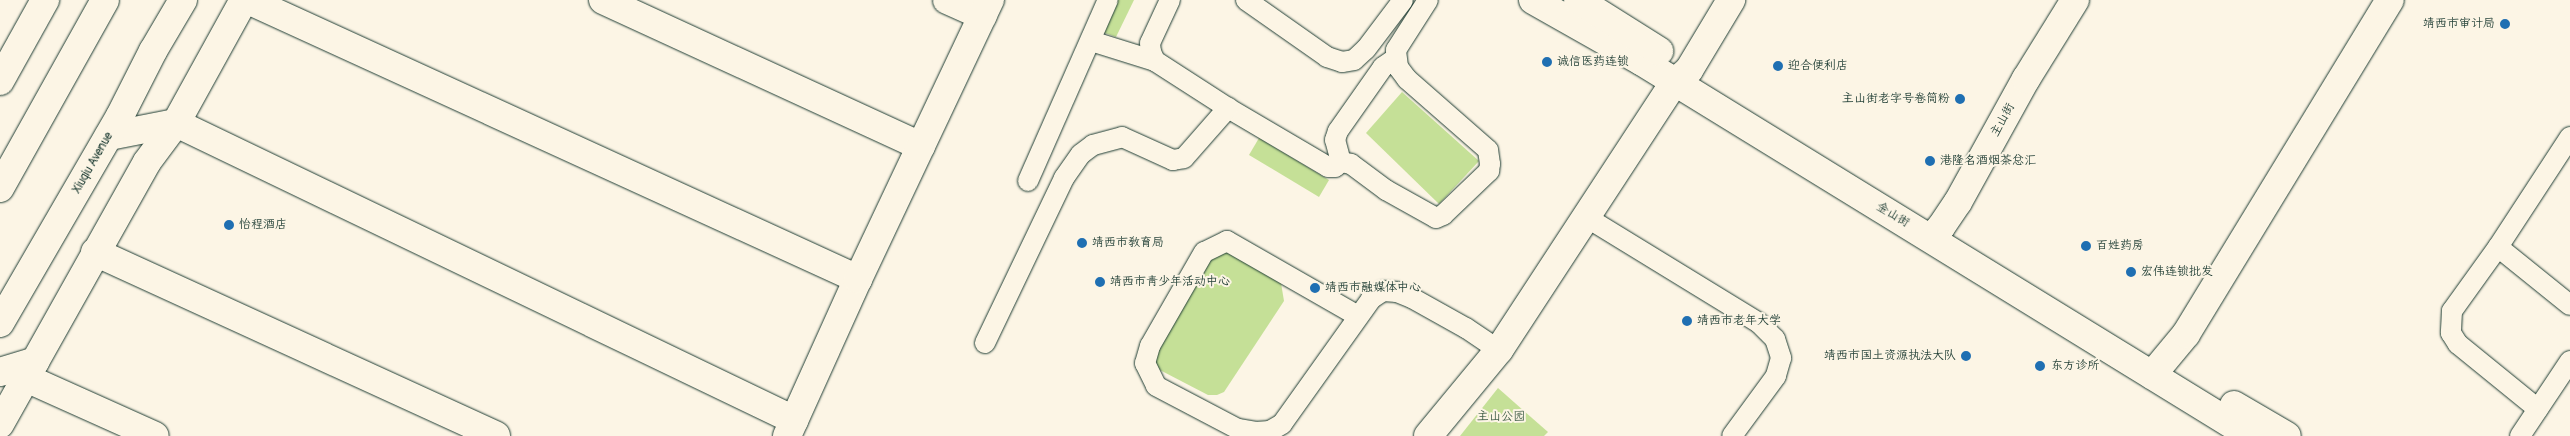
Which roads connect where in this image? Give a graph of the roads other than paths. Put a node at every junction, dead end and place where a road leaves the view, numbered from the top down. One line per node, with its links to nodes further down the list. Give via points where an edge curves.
1 (45, 0): 23 (street)
2 (105, 0): 30 (street)
3 (183, 0): 26 (street, Xiuqiu Avenue)
4 (244, 0): 25 (street)
5 (248, 0): 36 (street)
6 (603, 0): 28 (street)
7 (947, 0): 18 (street)
8 (1108, 0): 19 (lane)
9 (1170, 0): 21 (lane, via 1150,43)
10 (1246, 0): 11 (lane, via 1327,57 1342,62 1354,60 1366,49)
11 (1403, 0)
12 (1428, 0): 20 (lane, via 1396,50)
13 (1533, 0): 22 (street, 金山街, via 1641,61)
14 (1578, 0): 22 (street, 金山街)
15 (1731, 0): 22 (street)
16 (2075, 0): 33 (street, 主山街, via 2026,79 1958,202)
17 (2390, 0): 44 (street, via 2186,334)
18 (986, 8): 28 (street)
19 (1091, 41): 21 (lane); 31 (lane)
20 (1396, 58): 29 (lane, via 1382,67 1338,132 1336,145); 29 (lane, via 1398,67 1407,78 1488,150 1489,171 1436,218 1386,190 1351,164)
21 (1155, 61): 24 (lane)
22 (1681, 77): 32 (street); 33 (street, 金山街)
23 (0, 81)
24 (1228, 108): 29 (lane, via 1328,167 1335,167); 40 (lane, via 1184,158 1173,160 1122,136 1093,145 1081,154 1064,178)
25 (176, 123): 26 (street); 35 (street, via 147,162); 49 (street)
26 (109, 136): 39 (street, Xiuqiu Avenue)
27 (2570, 137): 34 (lane)
28 (921, 146): 36 (street)
29 (1341, 162)
30 (3, 177)
31 (1028, 180)
32 (1586, 217): 41 (street); 53 (lane, via 1759,323 1775,339 1781,358 1776,376)
33 (1936, 232): 44 (street, 金山街)
34 (2498, 247): 37 (lane); 47 (lane, via 2452,311 2452,333 2458,344)
35 (95, 252): 43 (street); 51 (street)
36 (858, 279): 49 (street)
37 (2570, 305)
38 (1358, 316): 38 (lane, via 1227,241 1204,252 1150,346 1145,363 1156,386 1238,428 1256,432 1270,430 1282,424); 41 (lane, via 1371,299 1383,291 1397,292 1466,328)
39 (0, 323)
40 (986, 343)
41 (1499, 350): 52 (street)
42 (2570, 361): 46 (lane)
43 (31, 370): 45 (street); 48 (street); 50 (street)
44 (2157, 370): 54 (street, 金山街); 55 (street, 金山街)
45 (0, 372)
46 (2564, 382): 47 (lane)
47 (2538, 408): 56 (lane)
48 (0, 424)
49 (790, 428)
50 (155, 436)
51 (496, 436)
52 (1428, 436)
53 (1732, 436)
54 (2251, 436)
55 (2287, 436)
56 (2520, 436)

